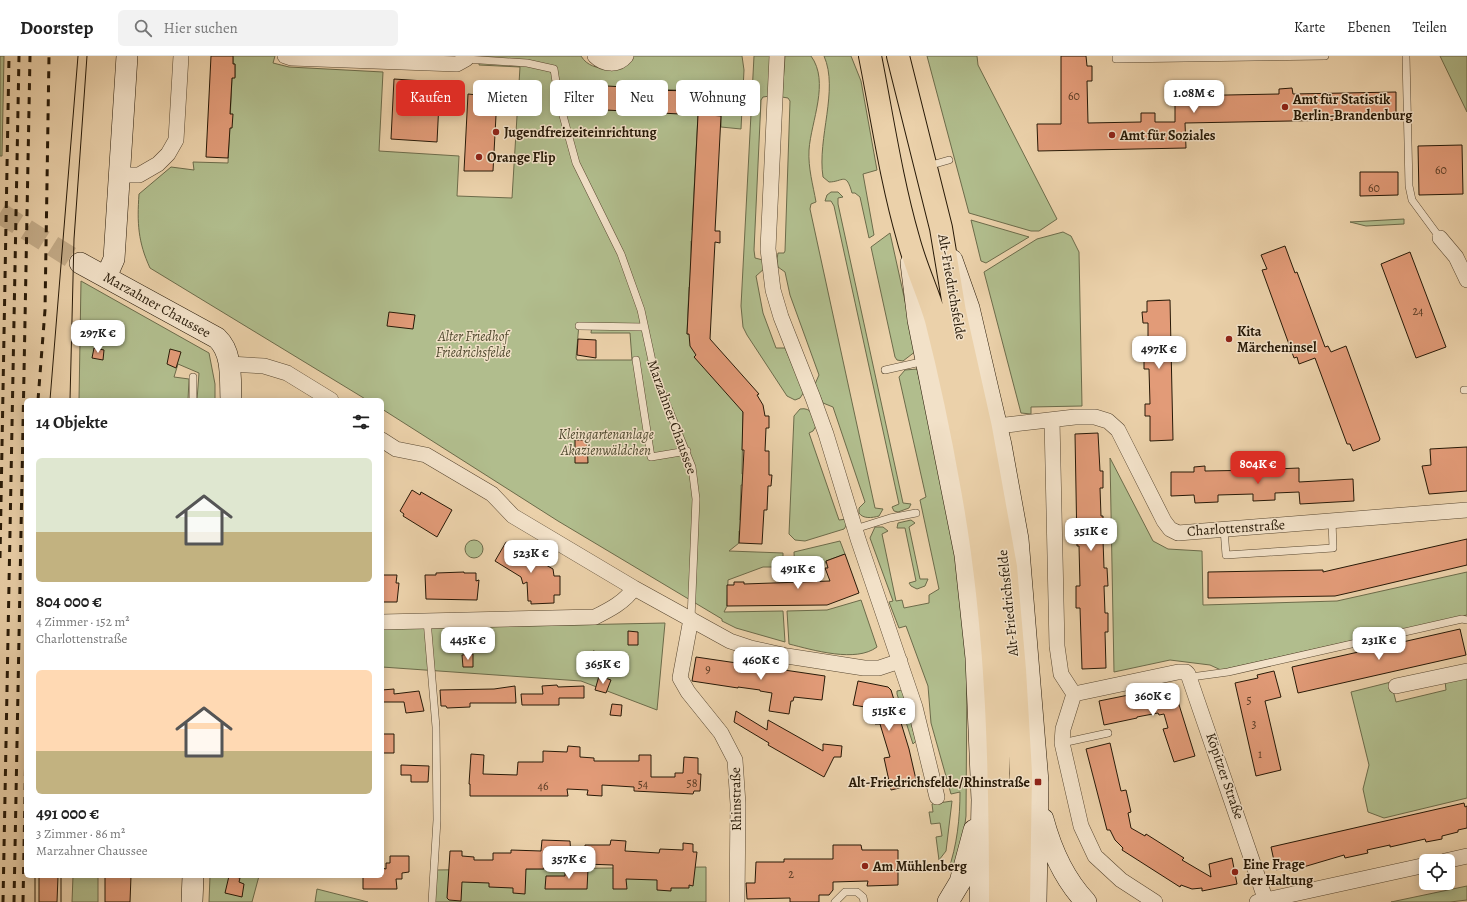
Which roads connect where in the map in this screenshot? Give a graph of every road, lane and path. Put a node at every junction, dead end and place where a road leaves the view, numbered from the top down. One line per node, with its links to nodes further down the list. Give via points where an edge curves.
1 (127, 56): 15 (main road)
2 (182, 56): 15 (street, via 176,140 158,164 138,175)
3 (285, 56): 12 (street, via 457,64)
4 (595, 56): 5 (street, via 603,63 611,64)
5 (626, 56)
6 (777, 56): 39 (street, via 768,250 773,290 780,317 816,405)
7 (870, 56): 17 (main road, Alt-Friedrichsfelde)
8 (898, 56): 14 (main road)
9 (1116, 56): 10 (lane, via 1116,59)
10 (1325, 56)
11 (1406, 56): 18 (lane, via 1412,200)
12 (466, 58): 23 (lane, Marzahner Chaussee, via 527,63 554,69 559,101 576,163 622,254 641,310)
13 (949, 160): 14 (lane)
14 (925, 167): 16 (main road)
15 (120, 175): 20 (main road, via 114,260)
16 (941, 228): 33 (main road, Alt-Friedrichsfelde, via 970,308); 69 (main road, Alt-Friedrichsfelde, via 955,312 981,428 1006,567 1021,772)
17 (908, 238): 25 (main road, via 918,320); 68 (main road, Alt-Friedrichsfelde, via 935,318 972,488 984,561 999,746)
18 (1440, 238): 21 (street, via 1456,257)
19 (80, 263): 20 (main road, Marzahner Chaussee)
20 (106, 277): 26 (main road, Marzahner Chaussee, via 217,338 224,347)
21 (1467, 280)
22 (579, 326): 23 (lane)
23 (644, 327): 35 (lane, Marzahner Chaussee, via 655,375)
24 (636, 360): 35 (lane, via 651,457)
25 (927, 360): 27 (lane); 54 (main road, via 966,555 976,658)
26 (229, 364): 30 (main road, Marzahner Chaussee); 31 (street, via 264,366 287,373)
27 (886, 370)
28 (193, 377): 29 (lane)
29 (193, 398)
30 (231, 398)
31 (328, 398)
32 (1052, 420): 33 (street, Charlottenstraße); 40 (street, Charlottenstraße, via 1095,417 1108,421 1118,430 1164,521 1170,528 1178,533); 50 (street, via 1057,646 1061,674)
33 (997, 426): 55 (main road, Alt-Friedrichsfelde, via 1018,540 1035,732)
34 (384, 441): 41 (street, via 396,449 426,455 492,494 513,516)
35 (687, 451): 42 (lane, Marzahner Chaussee, via 695,479 696,499)
36 (1467, 510): 38 (street, Charlottenstraße)
37 (916, 513): 39 (lane)
38 (1332, 521): 40 (street, Charlottenstraße); 40 (lane, via 1333,548 1226,555)
39 (855, 529): 46 (street)
40 (1224, 529)
41 (634, 588): 42 (street); 43 (street, via 611,609 595,617)
42 (690, 619): 46 (street, via 730,640 751,648 787,656 864,668 879,668); 63 (street, Rhinstraße, via 680,678 721,733 735,760 738,804)
43 (427, 620): 45 (street); 62 (lane, via 436,727 437,820)
44 (1467, 620): 48 (lane, via 1228,672)
45 (384, 622)
46 (900, 661): 53 (street, via 915,707 924,751)
47 (1467, 671): 49 (street)
48 (1191, 677): 50 (street, via 1186,672 1178,672); 60 (street, Köpitzer Straße)
49 (1396, 686)
50 (1074, 694): 52 (street, via 1063,729)
51 (1108, 733): 52 (lane)
52 (1062, 743): 72 (street, via 1082,826 1095,856 1121,880)
53 (938, 797)
54 (982, 800): 66 (main road, via 960,882); 67 (main road)
55 (1038, 801): 70 (main road, Alt-Friedrichsfelde); 71 (main road, via 1053,849 1063,871)
56 (1467, 856): 57 (street)
57 (1455, 859)
58 (1419, 867): 60 (street)
59 (193, 878): 61 (main road)
60 (1262, 901)
61 (192, 902)
62 (432, 902)
63 (737, 902)
64 (835, 902): 65 (lane, via 845,892 857,892 863,897)
65 (864, 902)
66 (948, 902)
67 (980, 902)
68 (1000, 902)
69 (1019, 902)
70 (1036, 902)
71 (1086, 902)
72 (1155, 902)

